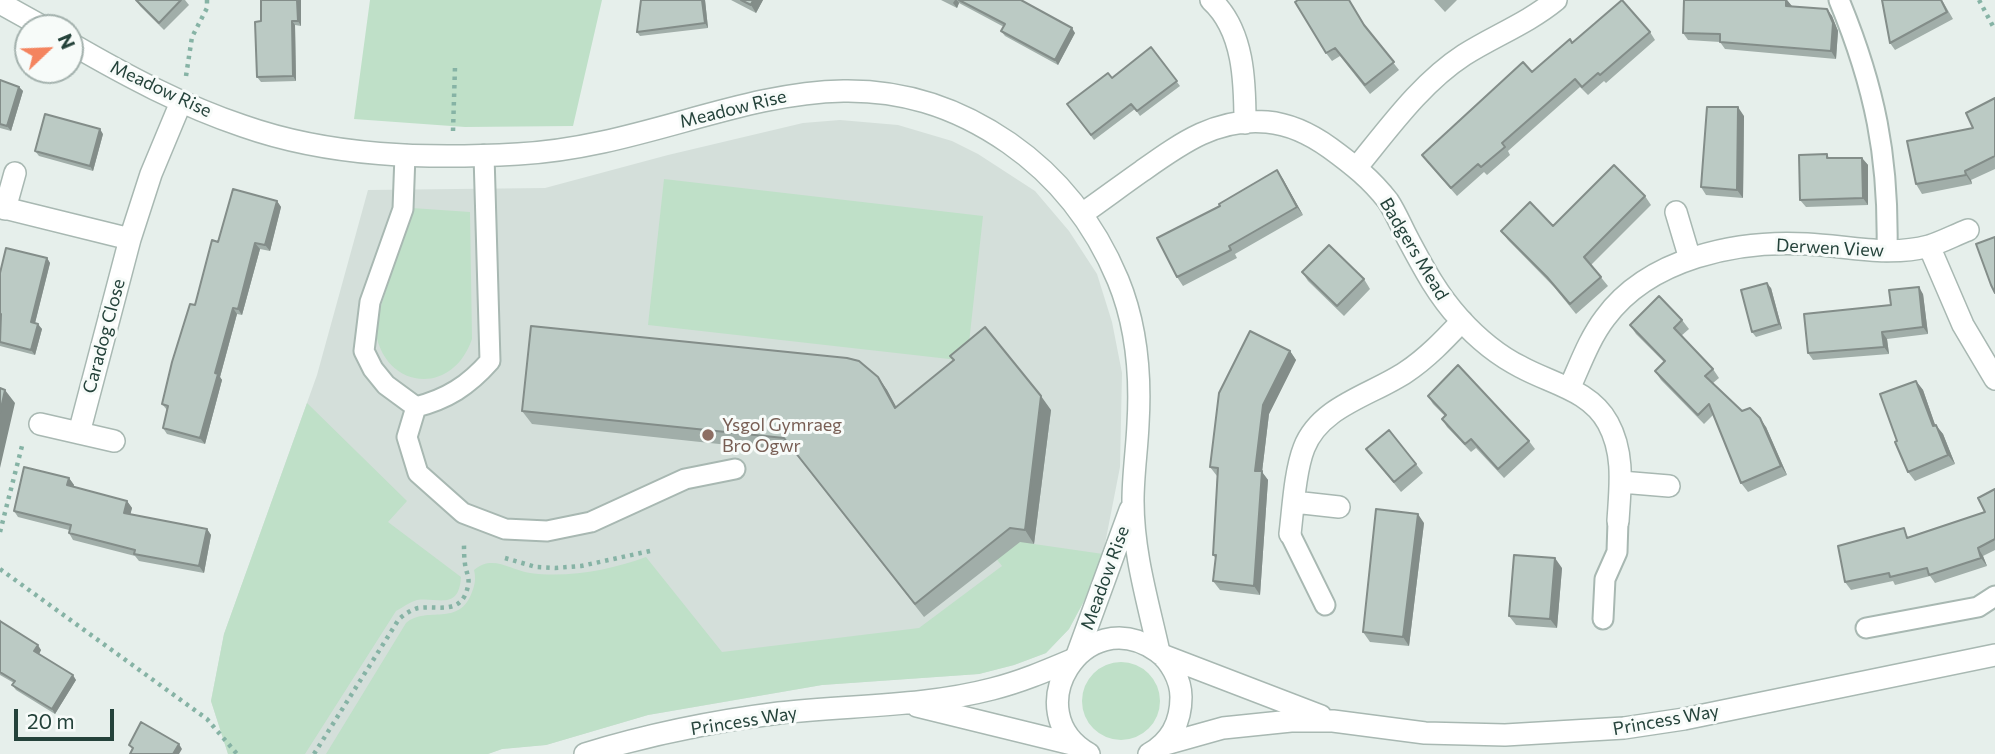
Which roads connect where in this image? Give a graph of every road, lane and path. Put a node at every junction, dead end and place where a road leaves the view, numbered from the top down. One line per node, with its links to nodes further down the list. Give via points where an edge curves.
1 (207, 0): 11 (path, via 192,37)
2 (1212, 0): 12 (street, via 1227,19 1239,52)
3 (1556, 0): 16 (street, via 1440,74)
4 (1839, 0): 24 (lane, via 1877,113 1888,205)
5 (1979, 0): 8 (path)
6 (0, 3): 7 (street)
7 (20, 14)
8 (1995, 30)
9 (84, 50): 11 (street, Meadow Rise)
10 (455, 67): 15 (path)
11 (181, 102): 13 (street, Meadow Rise, via 298,141); 22 (street, Caradog Close)
12 (1245, 123): 16 (street, Badgers Mead, via 1267,122 1307,135); 20 (street, Badgers Mead, via 1210,129 1181,143)
13 (405, 155): 15 (street, Meadow Rise); 29 (lane, via 403,209 370,302 365,351 386,385)
14 (484, 155): 15 (street, Meadow Rise); 20 (street, Meadow Rise, via 604,142 804,92 879,92 960,115 994,133 1026,155); 29 (lane, via 489,361 457,391)
15 (452, 156)
16 (1357, 167): 26 (street, Badgers Mead, via 1390,204 1434,288)
17 (15, 173): 18 (street)
18 (3, 208): 22 (street)
19 (1676, 212): 25 (street)
20 (1082, 214): 36 (street, Meadow Rise, via 1118,280 1131,317 1140,388)
21 (1968, 230): 23 (street, Derwen View)
22 (130, 239): 31 (street, Caradog Close)
23 (1930, 246): 24 (street, Derwen View); 27 (street, via 1963,325)
24 (1887, 251): 25 (street, Derwen View, via 1780,244)
25 (1690, 260): 28 (street, Derwen View, via 1643,283 1607,315)
26 (1462, 321): 28 (street, Badgers Mead, via 1502,356); 37 (street, via 1423,360 1343,406 1317,427 1303,451)
27 (1995, 379)
28 (1569, 388): 34 (street, Badgers Mead, via 1590,401 1608,422 1619,450)
29 (416, 407): 39 (lane, via 407,437 418,473)
30 (40, 424): 31 (street); 41 (path, via 23,439)
31 (79, 433): 32 (street)
32 (114, 441)
33 (736, 469): 39 (lane, via 685,479 592,522 547,531 505,529)
34 (1621, 482): 35 (street); 40 (street, Badgers Mead)
35 (1669, 486)
36 (1133, 501): 52 (street, Meadow Rise, via 1142,582); 54 (street, Meadow Rise)
37 (1294, 502): 38 (street); 42 (street)
38 (1339, 507)
39 (463, 513): 43 (path)
40 (1618, 521): 50 (lane, via 1616,552 1605,579)
41 (0, 532)
42 (1290, 534): 49 (lane)
43 (464, 545): 44 (path); 60 (path, via 468,577 464,596 449,608 415,609 399,619)
44 (476, 549)
45 (650, 551): 46 (path, via 555,568)
46 (500, 556)
47 (0, 569): 59 (path, via 207,719)
48 (1995, 597): 51 (lane, via 1978,607)
49 (1325, 605)
50 (1603, 619)
51 (1867, 628)
52 (1160, 654): 54 (street, Princess Way, via 1126,638 1091,644); 56 (street, Princess Way); 58 (street, Princess Way, via 1174,671 1181,690 1181,710 1175,729)
53 (1995, 655): 56 (street, Princess Way, via 1624,728 1492,735 1425,733)
54 (1074, 657): 55 (street, Princess Way, via 990,690); 57 (street, Princess Way, via 1062,676 1059,713 1065,730)
55 (905, 704): 57 (street, Princess Way); 61 (street, Princess Way, via 775,714)
56 (1333, 721): 58 (street, Princess Way, via 1223,728)
57 (1084, 751)
58 (1157, 751)
59 (237, 754)
60 (314, 754)
61 (585, 754)

